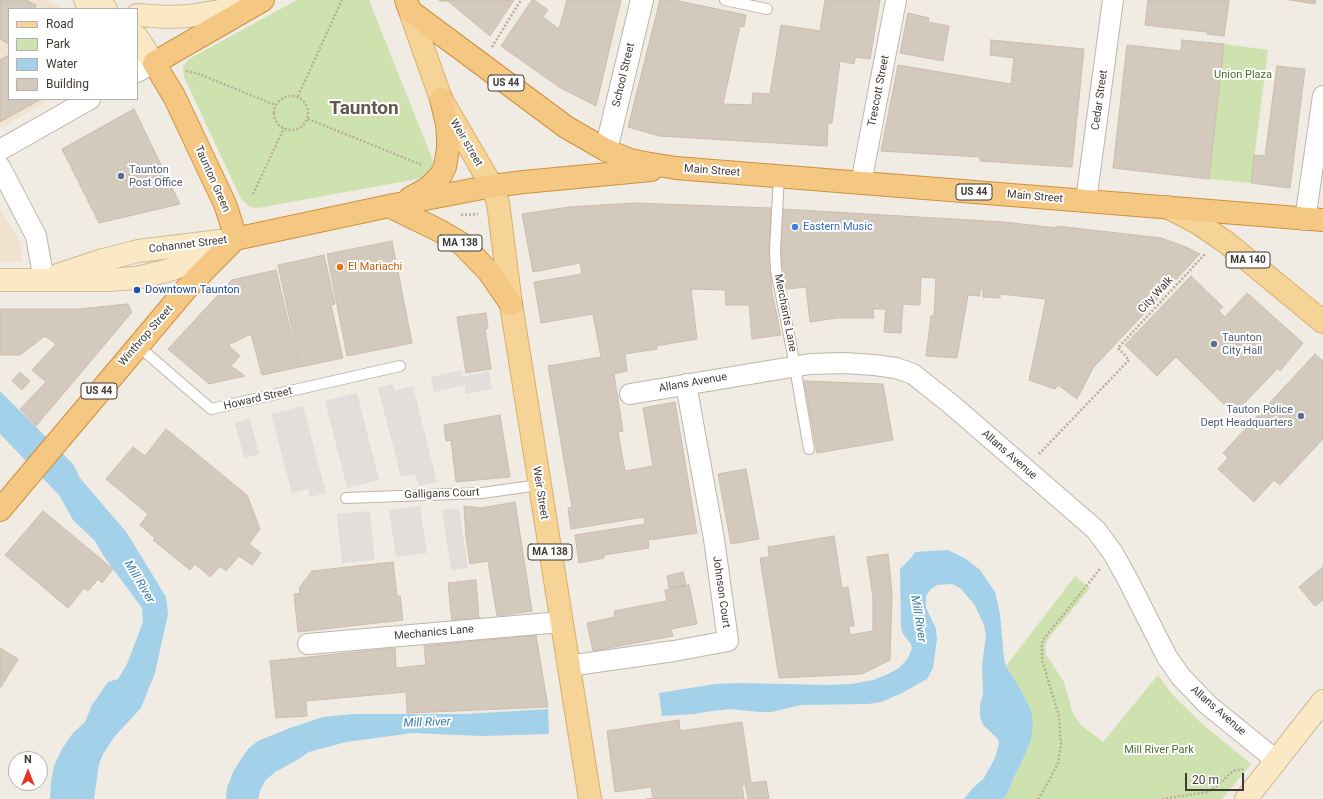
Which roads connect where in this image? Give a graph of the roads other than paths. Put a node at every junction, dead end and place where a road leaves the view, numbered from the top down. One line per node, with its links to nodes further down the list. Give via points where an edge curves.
1 (85, 0): 8 (main road)
2 (262, 0): 10 (main road, via 189,16); 12 (highway)
3 (642, 0): 17 (street, School Street)
4 (725, 0): 9 (lane)
5 (896, 0): 22 (street, Trescott Street)
6 (1113, 0): 24 (street, Cedar Street)
7 (408, 5): 14 (main road, MA 138); 17 (highway, Main Street / US 44, via 480,64 566,127)
8 (104, 8)
9 (767, 9)
10 (138, 15)
11 (138, 41): 12 (main road)
12 (145, 68): 28 (highway, Taunton Green, via 174,96 225,204)
13 (1323, 96): 27 (street)
14 (441, 99): 23 (main road, Weir street / MA 138); 25 (highway, via 448,136 447,158 441,175 428,188)
15 (88, 100): 16 (street)
16 (0, 150)
17 (606, 150): 19 (highway, Main Street / US 44, via 645,164); 21 (highway, via 601,157 584,168)
18 (0, 167): 30 (street, via 36,236)
19 (676, 168): 20 (highway, Main Street / US 44); 21 (highway, Main Street / US 44)
20 (778, 176): 22 (highway, Main Street / US 44); 37 (lane, Merchants Lane, via 776,270)
21 (543, 180): 23 (highway, Main Street / US 44)
22 (861, 183): 24 (highway, Main Street / US 44)
23 (492, 186): 25 (highway, US 44); 32 (main road, Weir Street / MA 138, via 498,203)
24 (1086, 201): 26 (highway, Main Street / US 44)
25 (389, 206): 28 (highway, US 44); 32 (highway, MA 138, via 462,244 489,272)
26 (1167, 208): 27 (highway, Main Street / US 44); 31 (main road, MA 140, via 1198,223 1227,243)
27 (1314, 220)
28 (234, 239): 30 (main road, Cohannet Street, via 138,251); 35 (highway, Winthrop Street / US 44)
29 (0, 280): 30 (main road, Cohannet Street)
30 (44, 280)
31 (1300, 302): 33 (main road); 34 (main road, MA 140)
32 (510, 304): 41 (main road, Weir Street / MA 138)
33 (1323, 310)
34 (1323, 322)
35 (137, 345): 36 (lane, Howard Street, via 211,410); 43 (highway, Winthrop Street / US 44)
36 (400, 366)
37 (795, 366): 38 (street, Allans Avenue); 40 (lane, Merchants Lane); 48 (street, Allans Avenue, via 827,363 896,368 913,374 952,405 1100,536 1129,582 1167,657 1181,677 1208,705)
38 (686, 384): 39 (street, Allans Avenue); 46 (street, Johnson Court, via 711,521 728,641)
39 (630, 394)
40 (810, 449)
41 (539, 485): 42 (lane, Galligans Court, via 482,493); 44 (main road, Weir Street / MA 138)
42 (346, 498)
43 (0, 510)
44 (561, 622): 45 (street, Mechanics Lane); 46 (main road, Weir Street / MA 138)
45 (308, 644)
46 (568, 666): 49 (main road, Weir Street / MA 138)
47 (1323, 702): 48 (main road)
48 (1277, 761): 50 (main road)
49 (590, 799)
50 (1246, 799)

